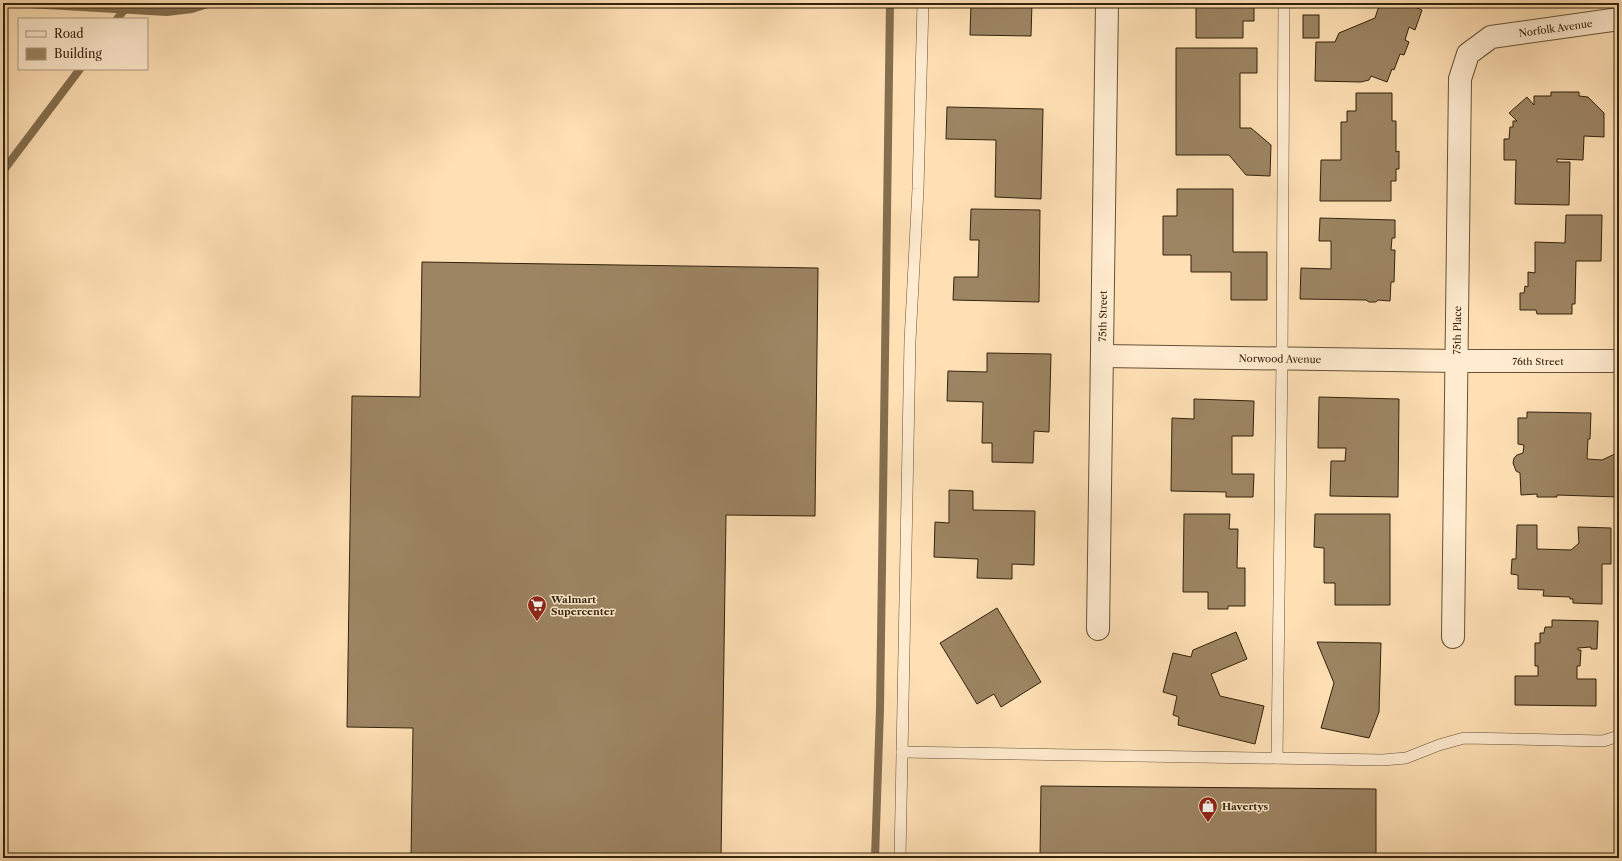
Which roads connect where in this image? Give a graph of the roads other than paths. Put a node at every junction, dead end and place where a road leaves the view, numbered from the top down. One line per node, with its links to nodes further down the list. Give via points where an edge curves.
1 (922, 3): 13 (lane, via 918,188 910,341)
2 (1107, 3): 6 (street, 75th Street)
3 (1284, 3): 7 (lane)
4 (1619, 19): 5 (street, Norfolk Avenue)
5 (1491, 37): 8 (street, 75th Place, via 1468,54 1460,79)
6 (1103, 356): 7 (street, Norwood Avenue); 10 (street, 75th Street)
7 (1282, 359): 8 (street, Norwood Avenue); 14 (lane)
8 (1458, 361): 9 (street, 76th Street); 11 (street, 75th Place)
9 (1619, 361)
10 (1098, 629)
11 (1453, 637)
12 (1619, 736): 14 (lane, via 1603,741 1464,738 1406,758 1390,760)
13 (902, 752): 14 (lane); 15 (lane)
14 (1277, 758)
15 (900, 858)

